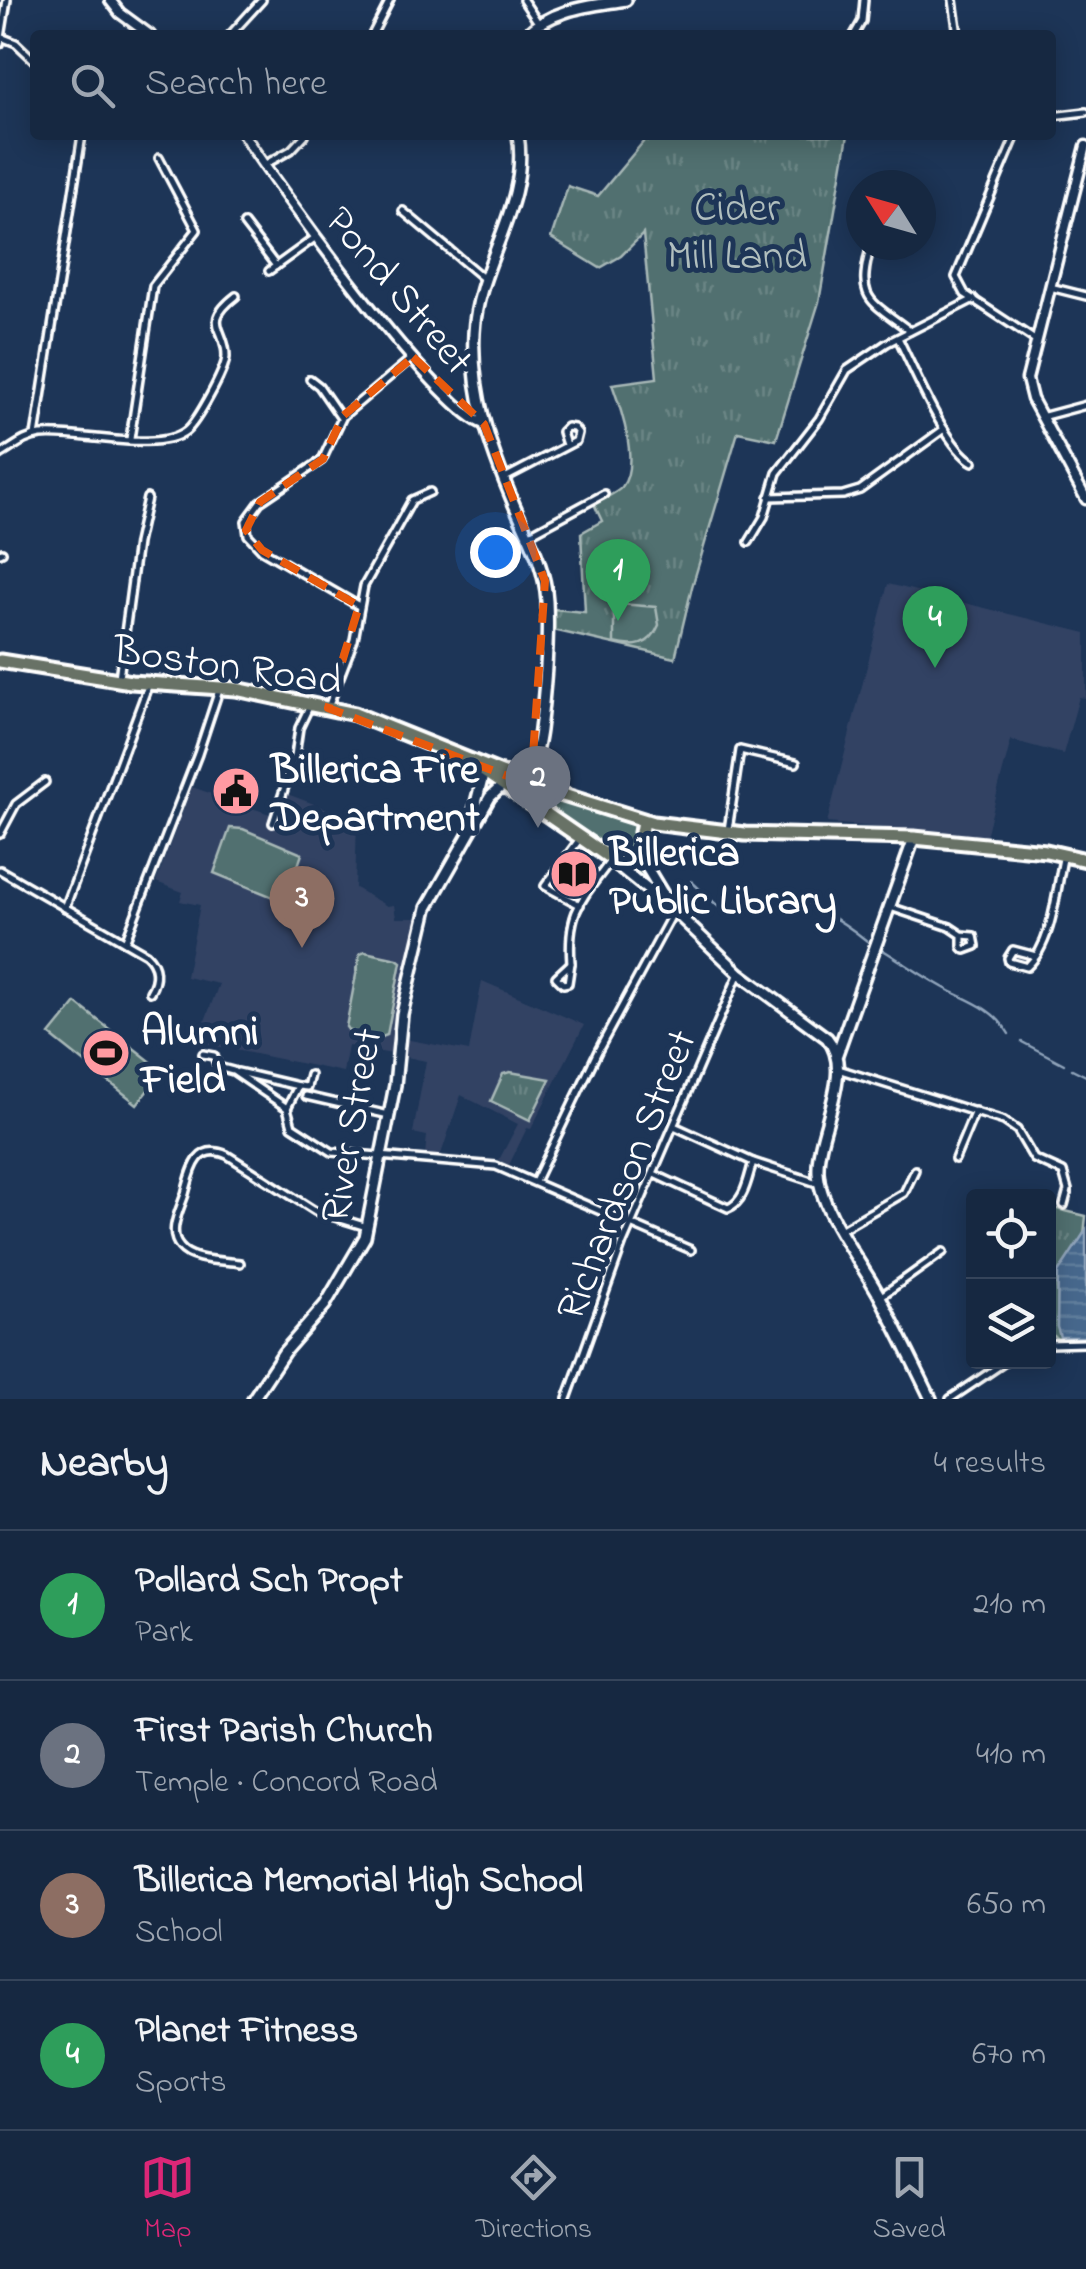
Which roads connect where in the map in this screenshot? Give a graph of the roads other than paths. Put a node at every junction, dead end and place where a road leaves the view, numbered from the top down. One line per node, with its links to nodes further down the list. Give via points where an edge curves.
1 (7, 0): 16 (street)
2 (110, 0): 10 (street)
3 (262, 0): 11 (street)
4 (390, 0): 12 (street)
5 (523, 0): 9 (street)
6 (626, 0): 9 (main road, via 570,10)
7 (864, 0): 14 (street)
8 (953, 0): 15 (street)
9 (539, 24): 13 (main road)
10 (143, 30)
11 (235, 30)
12 (375, 30)
13 (532, 30)
14 (857, 30)
15 (957, 30)
16 (0, 41): 17 (street, via 16,43)
17 (30, 56)
18 (1086, 112): 19 (street)
19 (1056, 115)
20 (81, 140): 47 (street)
21 (247, 140): 27 (street, Pond Street)
22 (300, 140): 27 (street)
23 (519, 140): 32 (main road, via 519,183)
24 (1014, 140): 36 (street, via 956,277)
25 (1086, 146): 33 (street)
26 (159, 158): 48 (street, via 197,230 152,286)
27 (264, 165): 30 (street, Pond Street)
28 (403, 211): 32 (street)
29 (244, 224): 30 (street, via 273,268)
30 (316, 236): 40 (street, Pond Street)
31 (867, 260): 37 (street, via 862,280 872,302)
32 (486, 279): 45 (main road, via 474,323)
33 (1048, 286): 35 (street); 39 (street)
34 (236, 296): 48 (street, via 218,319 226,358 194,422 168,440)
35 (1086, 296)
36 (974, 299): 37 (street); 39 (street)
37 (910, 331): 38 (street)
38 (898, 338): 46 (street); 55 (street, via 843,375 819,420 782,464)
39 (1035, 340): 43 (street, via 1027,379)
40 (412, 357): 44 (street); 45 (street, Pond Street)
41 (310, 379): 44 (street)
42 (1086, 404): 43 (street)
43 (1041, 416): 57 (street)
44 (340, 418): 60 (street, via 324,458 260,502 246,530 262,550)
45 (484, 424): 52 (main road)
46 (944, 429): 51 (street); 55 (street, via 860,490)
47 (36, 436): 48 (street); 50 (street)
48 (130, 439)
49 (566, 444): 52 (street)
50 (0, 454)
51 (973, 462)
52 (504, 480): 58 (main road)
53 (430, 492): 60 (street, via 412,500)
54 (604, 494): 58 (street)
55 (769, 497): 59 (street)
56 (147, 498): 62 (street)
57 (1086, 499)
58 (528, 535): 71 (main road, via 547,602)
59 (748, 542)
60 (359, 606): 66 (street, via 354,640)
61 (0, 662): 62 (main road, Boston Road)
62 (118, 680): 63 (main road, Boston Road)
63 (148, 684): 64 (main road, Boston Road); 87 (street)
64 (220, 687): 65 (main road, Boston Road); 91 (street)
65 (310, 704): 66 (main road, Boston Road); 75 (street)
66 (328, 708): 68 (main road, Boston Road, via 366,717)
67 (796, 763): 76 (street, via 740,750)
68 (485, 768): 70 (main road); 71 (main road, Boston Road); 80 (main road, River Street)
69 (45, 782): 77 (street, via 16,804)
70 (504, 784): 73 (main road); 80 (main road, River Street)
71 (531, 785): 72 (main road, Boston Road); 73 (main road)
72 (550, 792): 73 (main road); 74 (main road, Boston Road)
73 (536, 807): 78 (main road)
74 (643, 821): 76 (main road, Boston Road); 81 (main road)
75 (273, 823)
76 (727, 833): 79 (main road, Boston Road)
77 (0, 834)
78 (580, 838): 83 (main road); 86 (street, via 545,886)
79 (914, 838): 82 (main road, Boston Road); 88 (main road)
80 (465, 842): 107 (main road, River Street, via 427,908 402,1014)
81 (639, 846): 83 (main road, via 632,865); 89 (main road)
82 (1064, 853): 84 (main road, Boston Road); 92 (street)
83 (611, 860): 86 (street); 89 (main road)
84 (1086, 860)
85 (0, 870): 87 (street)
86 (580, 905): 93 (street, via 568,935)
87 (65, 908): 91 (street)
88 (890, 908): 90 (street); 97 (main road)
89 (674, 911): 94 (main road); 114 (street)
90 (962, 935)
91 (125, 942): 95 (street, via 152,960)
92 (1036, 956): 92 (street, via 1012,950 1008,958 1027,967)
93 (571, 963)
94 (739, 973): 97 (main road, via 827,1038); 108 (street, Richardson Street)
95 (150, 992)
96 (203, 1054): 99 (street)
97 (837, 1054): 98 (main road)
98 (838, 1069): 106 (street); 115 (main road, via 819,1156)
99 (232, 1071): 101 (street); 103 (street)
100 (310, 1074): 102 (street, via 307,1086)
101 (265, 1078): 102 (street); 103 (street)
102 (298, 1086): 105 (street)
103 (260, 1090): 105 (street)
104 (306, 1096): 107 (street)
105 (287, 1108): 109 (street, via 292,1126 332,1152)
106 (975, 1111): 110 (street); 116 (street, via 1011,1125 1034,1159 1063,1172)
107 (390, 1115): 109 (main road, River Street)
108 (674, 1126): 111 (street); 113 (street, Richardson Street)
109 (381, 1157): 114 (street, via 496,1166); 118 (main road, River Street)
110 (955, 1159)
111 (754, 1162): 113 (street, via 731,1208); 115 (street)
112 (915, 1170): 119 (street, via 904,1193)
113 (654, 1173): 117 (street, Richardson Street)
114 (535, 1182): 117 (street)
115 (820, 1184): 119 (main road)
116 (1064, 1206)
117 (632, 1225): 120 (street); 128 (street, Richardson Street)
118 (367, 1227): 122 (street, via 315,1211 227,1155 207,1152 192,1165 174,1226 176,1241 190,1254); 127 (main road, River Street, via 325,1305)
119 (842, 1229): 123 (main road)
120 (691, 1250)
121 (943, 1252): 123 (street)
122 (240, 1263)
123 (880, 1297): 129 (main road)
124 (1086, 1343): 125 (street)
125 (1056, 1344)
126 (995, 1369): 130 (street)
127 (253, 1399)
128 (567, 1399)
129 (931, 1399)
130 (950, 1399)

